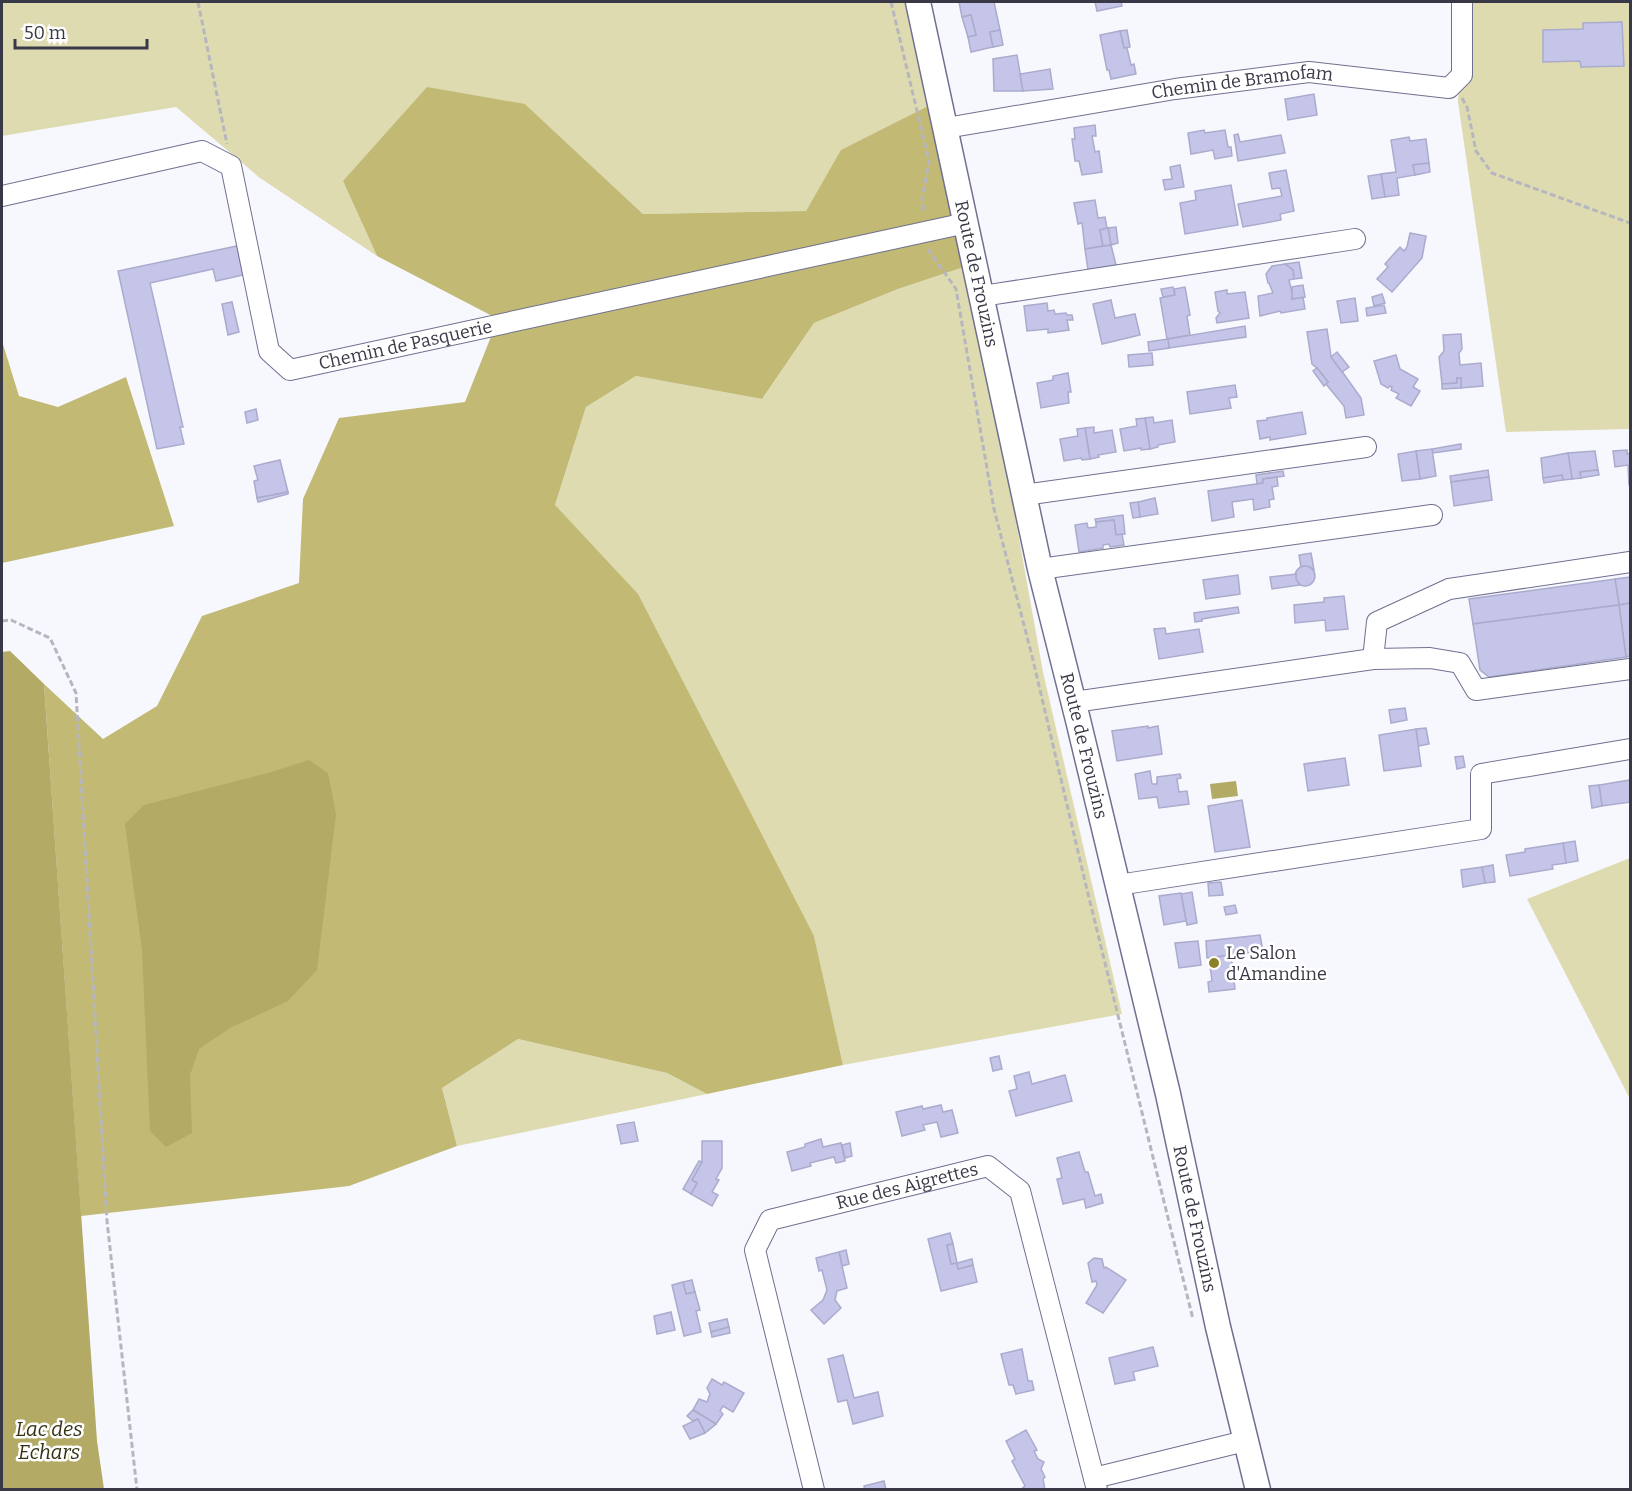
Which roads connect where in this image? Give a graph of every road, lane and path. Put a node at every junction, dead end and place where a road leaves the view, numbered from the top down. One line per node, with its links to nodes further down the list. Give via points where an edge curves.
1 (198, 2): 7 (path)
2 (891, 2): 11 (path, via 929,161 922,200)
3 (918, 2): 6 (main road, Route de Frouzins)
4 (1462, 2): 5 (street, via 1462,75)
5 (1454, 83): 6 (street, Chemin de Bramofam, via 1449,88 1309,72 1175,89); 9 (path, via 1467,107 1476,151 1492,173)
6 (946, 128): 10 (main road, Route de Frouzins)
7 (231, 166): 8 (street, via 202,152); 10 (street, Chemin de Pasquerie, via 270,351 290,370)
8 (2, 196)
9 (1630, 222)
10 (966, 223): 14 (main road, Route de Frouzins)
11 (925, 224)
12 (1355, 239): 14 (street)
13 (927, 248): 26 (path, via 956,289 994,509)
14 (982, 296): 16 (main road, Route de Frouzins)
15 (1366, 447): 16 (street)
16 (1024, 495): 19 (main road, Route de Frouzins)
17 (1432, 515): 19 (street)
18 (1630, 562): 21 (street, via 1449,589 1377,622)
19 (1040, 569): 23 (main road, Route de Frouzins)
20 (2, 621): 29 (path, via 11,620 50,638 76,693 107,1221)
21 (1372, 659): 22 (street, via 1430,658 1460,663 1476,690); 23 (street)
22 (1630, 669)
23 (1074, 702): 25 (main road, Route de Frouzins)
24 (1630, 749): 25 (street, via 1481,774 1481,829)
25 (1118, 885): 27 (main road, Route de Frouzins)
26 (1194, 1322)
27 (1245, 1441): 28 (street, Rue des Aigrettes); 31 (main road, Route de Frouzins)
28 (1095, 1484): 30 (street, Rue des Aigrettes, via 1020,1191 988,1166 770,1220 755,1250)
29 (137, 1490)
30 (813, 1490)
31 (1258, 1490)

